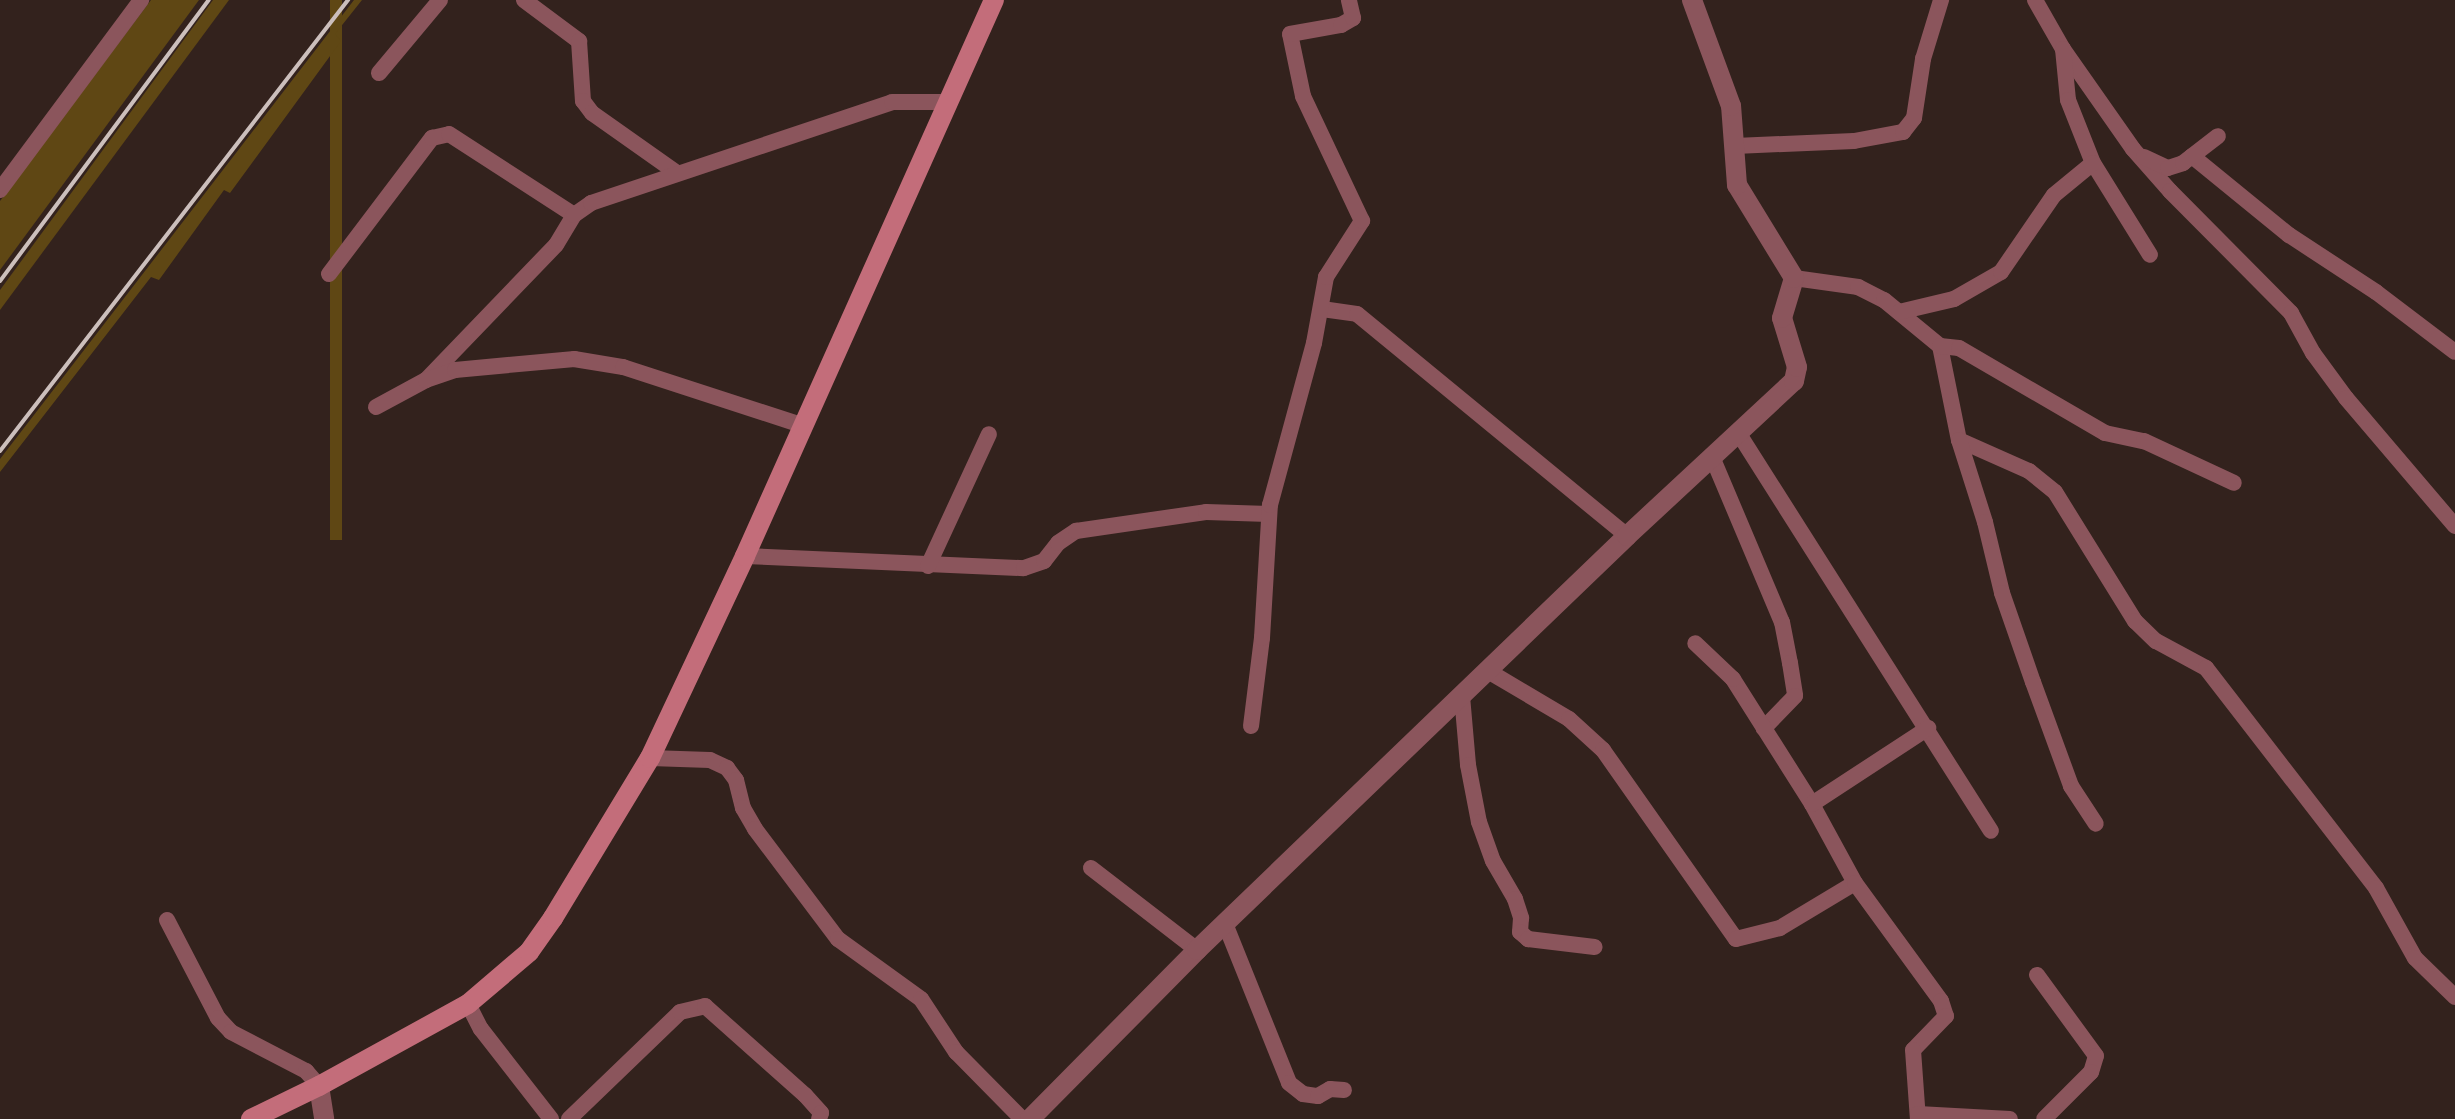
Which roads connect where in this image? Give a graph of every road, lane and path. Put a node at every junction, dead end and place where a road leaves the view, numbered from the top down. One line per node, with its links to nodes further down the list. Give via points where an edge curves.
1 (141, 0): 18 (street)
2 (440, 0): 10 (street)
3 (524, 0): 17 (street, via 579,41 583,101 592,113)
4 (994, 0): 11 (main road)
5 (1349, 0): 23 (street, via 1353,18 1341,25 1290,34 1303,96 1362,221 1326,277)
6 (1692, 0): 13 (street, via 1731,106)
7 (1941, 0): 13 (street, via 1923,59 1914,118 1903,132 1854,141)
8 (2035, 0): 9 (street)
9 (2063, 49): 14 (street); 16 (street, via 2068,100)
10 (379, 73)
11 (948, 102): 17 (street, via 892,102); 29 (main road)
12 (2218, 136): 15 (street)
13 (1735, 146): 22 (street, via 1737,185)
14 (2133, 149): 15 (street, via 2168,168); 36 (street, via 2291,313 2346,398)
15 (2192, 156): 26 (street, via 2289,235)
16 (2093, 163): 20 (street); 24 (street, via 2054,195 2001,272 1954,299)
17 (677, 173): 19 (street, via 591,203)
18 (0, 190)
19 (574, 215): 21 (street, via 449,134 432,138); 27 (street, via 556,245)
20 (2150, 255)
21 (329, 274)
22 (1794, 278): 24 (street, via 1858,287); 31 (street, via 1782,318 1797,367 1794,381)
23 (1322, 309): 35 (street); 37 (street, via 1357,314)
24 (1899, 312): 25 (street)
25 (1940, 346): 32 (street); 34 (street, via 1973,355 2105,433 2144,441)
26 (2455, 352)
27 (426, 380): 28 (street); 29 (street, via 455,370 574,359 623,367)
28 (376, 407)
29 (802, 425): 38 (main road)
30 (989, 434): 39 (street)
31 (1739, 434): 33 (street); 45 (street)
32 (1959, 440): 48 (street, via 2033,682 2071,786); 57 (street, via 2029,471 2055,492 2135,621 2156,641 2206,668 2376,888 2415,958)
33 (1713, 459): 37 (street); 44 (street, via 1782,622 1790,663 1795,696)
34 (2234, 483)
35 (1269, 514): 39 (street, via 1206,512 1076,531 1044,561 1024,568); 43 (street)
36 (2455, 526)
37 (1627, 536): 41 (street)
38 (745, 556): 39 (street); 46 (main road)
39 (928, 566)
40 (1695, 643): 44 (street, via 1733,679)
41 (1488, 671): 42 (street); 51 (street, via 1569,719 1603,750 1736,939 1780,928)
42 (1462, 696): 53 (street); 54 (street, via 1479,822 1515,899 1520,932 1528,939)
43 (1251, 726)
44 (1764, 728): 47 (street)
45 (1928, 728): 47 (street); 49 (street)
46 (650, 758): 58 (main road, via 529,952); 67 (street, via 710,760 727,768 755,829 838,939 921,999 956,1052)
47 (1812, 804): 51 (street)
48 (2096, 824)
49 (1991, 831)
50 (1091, 868): 55 (street)
51 (1855, 883): 61 (street, via 1941,1001 1946,1016 1913,1050)
52 (167, 920): 59 (street, via 218,1018 231,1032 306,1071)
53 (1226, 926): 55 (street); 60 (street, via 1289,1083 1303,1094 1318,1096 1330,1089)
54 (1595, 947)
55 (1197, 950): 68 (street)
56 (2037, 975): 70 (street, via 2096,1056 2091,1072)
57 (2455, 997)
58 (468, 1004): 59 (main road); 64 (street, via 481,1029)
59 (319, 1086): 62 (main road); 63 (street)
60 (1344, 1090)
61 (1918, 1117): 69 (street)
62 (251, 1119)
63 (324, 1119)
64 (551, 1119)
65 (569, 1119): 66 (street, via 680,1012 705,1006 805,1095 821,1113)
66 (819, 1119)
67 (1022, 1119)
68 (1030, 1119)
69 (2010, 1119)
70 (2044, 1119)

